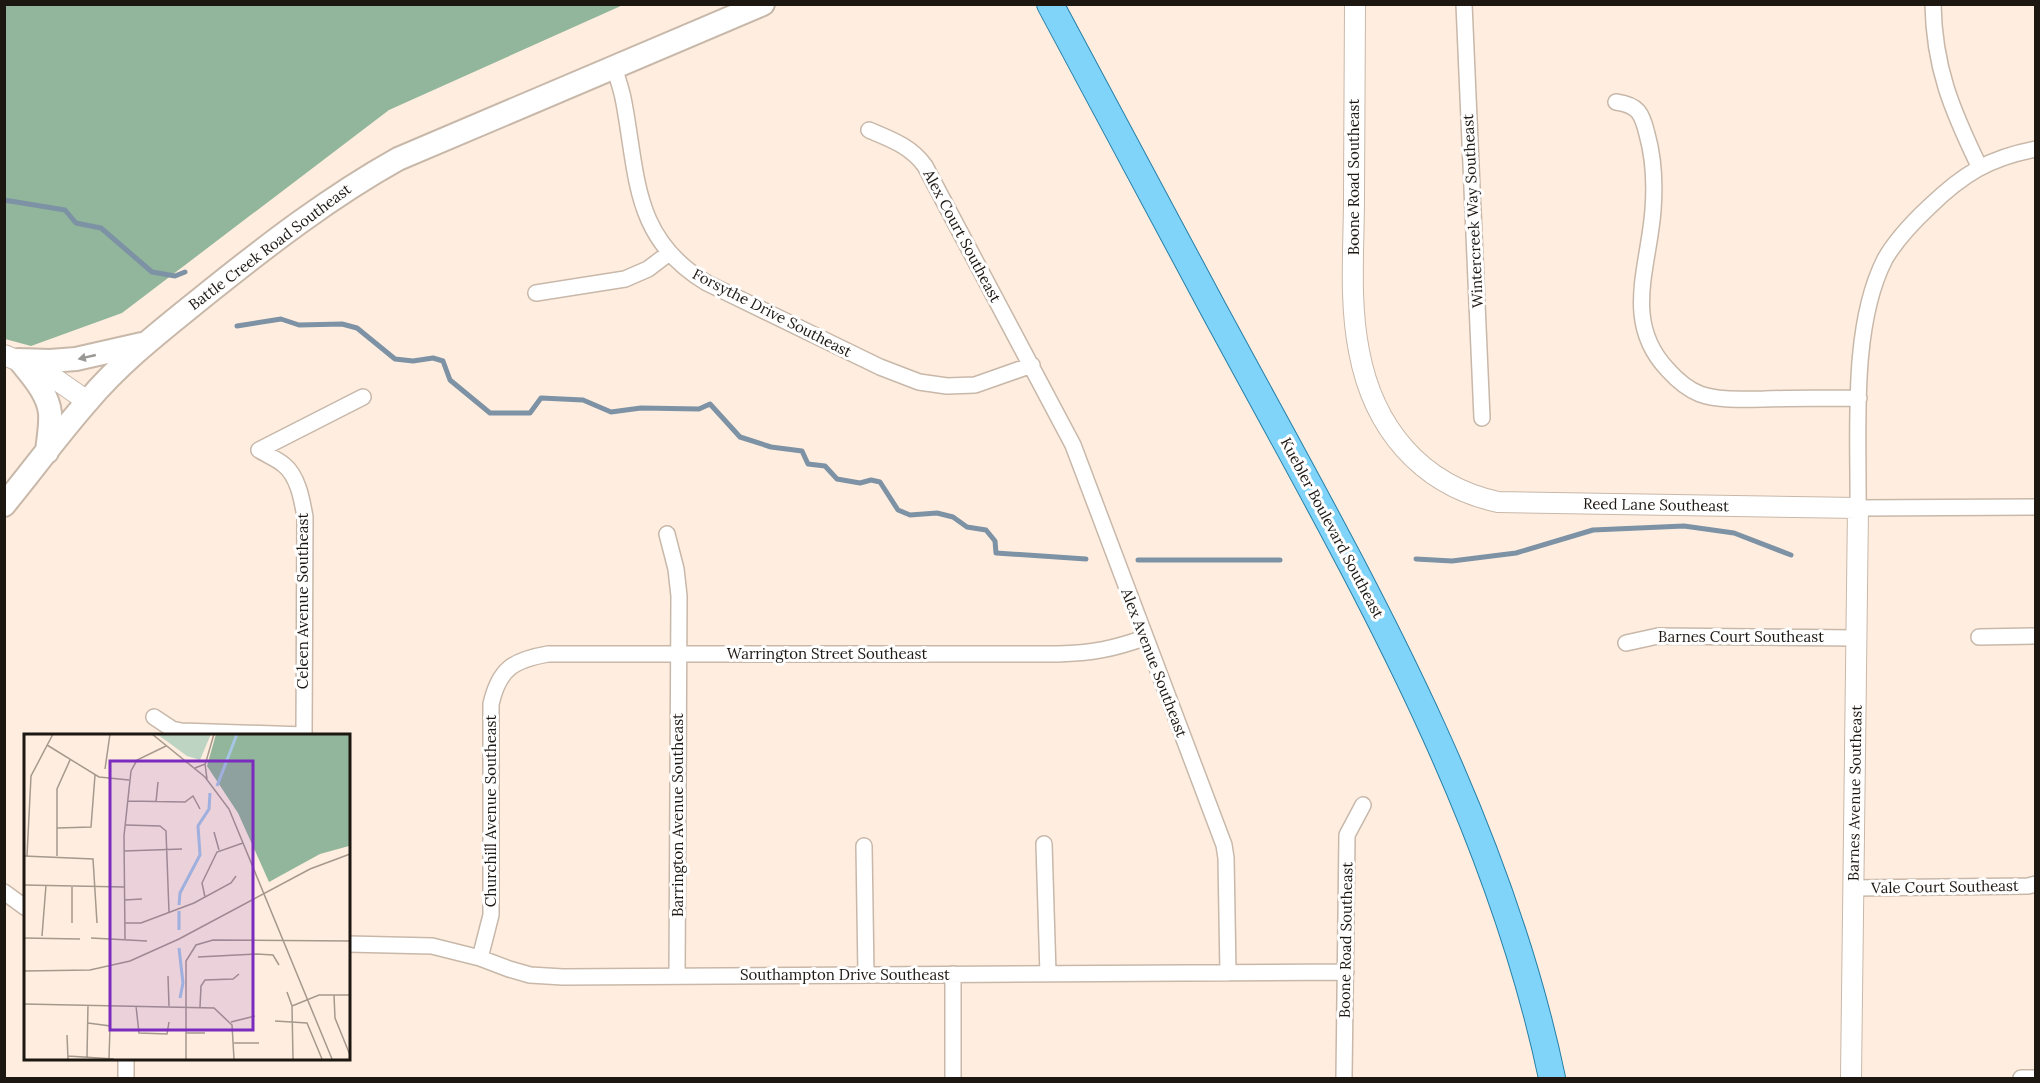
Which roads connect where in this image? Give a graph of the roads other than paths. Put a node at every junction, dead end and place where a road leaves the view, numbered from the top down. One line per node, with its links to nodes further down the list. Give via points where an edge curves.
1 (763, 4): 6 (main road, Battle Creek Road Southeast)
2 (1050, 4): 55 (main road, Kuebler Boulevard Southeast, via 1349,556 1409,678 1449,765 1514,931)
3 (1355, 4): 14 (street, Boone Road Southeast, via 1353,258)
4 (1464, 4): 20 (street, Wintercreek Way Southeast)
5 (1933, 4): 10 (street, via 1941,77)
6 (614, 68): 11 (street, Forsythe Drive Southeast, via 624,101 636,183 648,220); 13 (main road, Battle Creek Road Southeast, via 398,159 359,181 260,251)
7 (1616, 102): 18 (street, via 1639,111 1651,150 1653,212 1640,308 1658,361 1685,387 1720,398)
8 (869, 130): 16 (street, Alex Court Southeast, via 909,149 925,166)
9 (2036, 149): 10 (street)
10 (1979, 166): 18 (street, via 1927,209 1886,259 1864,325)
11 (669, 253): 12 (street, via 648,269 625,279); 16 (street, Forsythe Drive Southeast, via 707,283 919,382 975,385)
12 (536, 293)
13 (144, 344): 15 (main road, one-way to 15, via 50,362); 19 (main road, Battle Creek Road Southeast)
14 (1358, 349): 24 (street, Reed Lane Southeast, via 1374,401 1401,446 1436,477 1483,499 1524,504)
15 (12, 357): 19 (street, via 44,371); 21 (main road, via 39,386 49,408)
16 (1032, 365): 28 (street, Alex Avenue Southeast, via 1073,445)
17 (363, 397): 35 (street, Celeen Avenue Southeast, via 259,450 291,473 305,517)
18 (1859, 398): 24 (street)
19 (87, 401): 21 (main road, Battle Creek Road Southeast)
20 (1482, 418)
21 (47, 453): 22 (main road, Battle Creek Road Southeast)
22 (4, 505)
23 (2036, 507): 24 (street, Reed Lane Southeast)
24 (1858, 508): 29 (street, Barnes Avenue Southeast)
25 (667, 534): 31 (street, Barrington Avenue Southeast, via 679,596)
26 (2036, 636): 27 (street)
27 (1979, 637)
28 (1144, 638): 31 (street, Warrington Street Southeast, via 1112,649 1058,654); 46 (street, Alex Avenue Southeast, via 1224,845)
29 (1857, 638): 30 (street, Barnes Court Southeast, via 1658,636); 40 (street, Barnes Avenue Southeast)
30 (1626, 643)
31 (679, 654): 32 (street, Warrington Street Southeast, via 548,654 524,658); 50 (street, Barrington Avenue Southeast)
32 (509, 667): 44 (street, Churchill Avenue Southeast, via 500,677 491,704 491,915)
33 (154, 717): 34 (street, via 181,731)
34 (273, 734)
35 (304, 734)
36 (1363, 805): 45 (street, Boone Road Southeast, via 1347,835)
37 (1044, 844): 47 (street)
38 (864, 846): 48 (street)
39 (2036, 884): 40 (street, Vale Court Southeast)
40 (1854, 888): 56 (street, Barnes Avenue Southeast)
41 (4, 892): 42 (street)
42 (24, 907)
43 (350, 944): 44 (street, Southampton Drive Southeast, via 432,946)
44 (480, 958): 50 (street, Southampton Drive Southeast, via 530,975)
45 (1346, 972): 46 (street, Southampton Drive Southeast); 54 (street, Boone Road Southeast)
46 (1228, 973): 47 (street, Southampton Drive Southeast)
47 (1048, 974): 49 (street, Southampton Drive Southeast)
48 (866, 975): 49 (street, Southampton Drive Southeast); 50 (street, Southampton Drive Southeast)
49 (953, 975): 53 (street)
50 (677, 976)
51 (126, 1059): 52 (street)
52 (126, 1078)
53 (954, 1078)
54 (1344, 1078)
55 (1552, 1078)
56 (1851, 1078)
57 (2021, 1078): 58 (street)
58 (2036, 1078)

